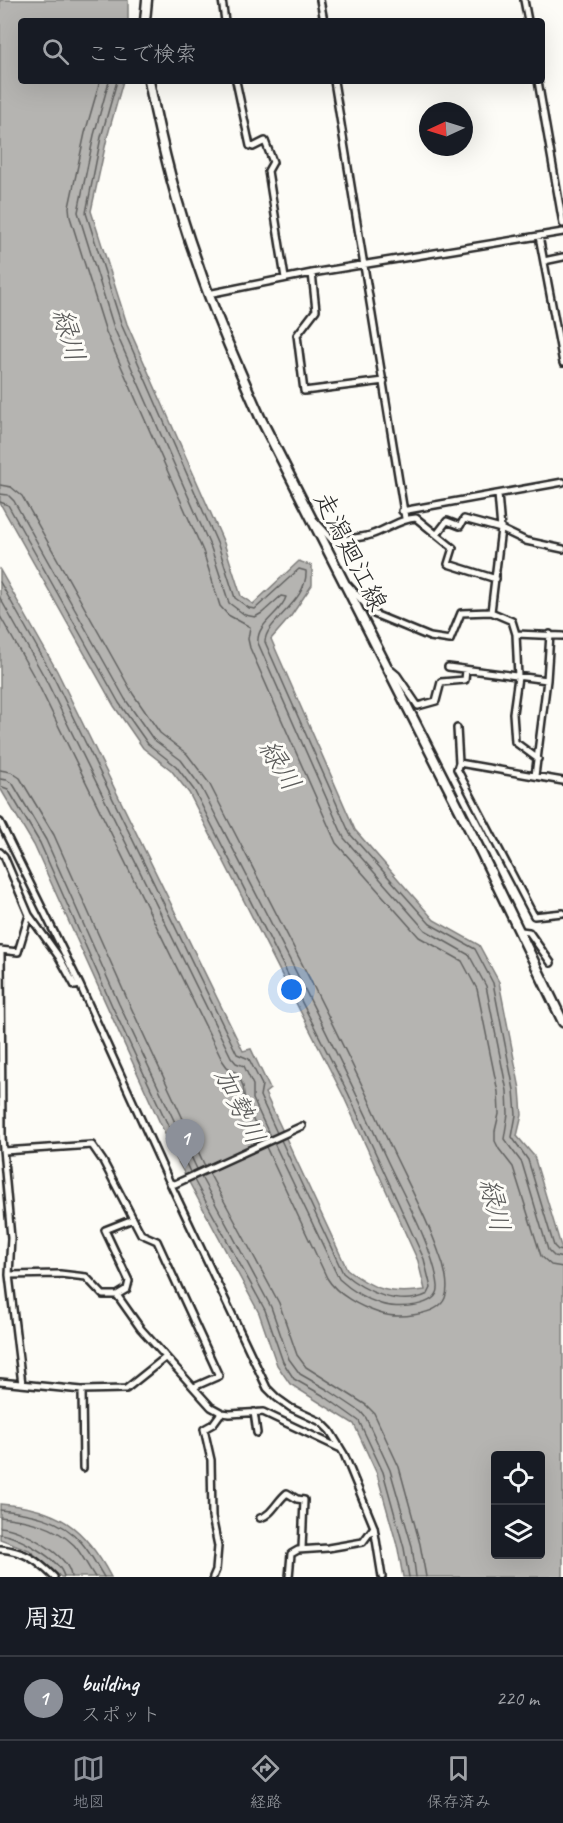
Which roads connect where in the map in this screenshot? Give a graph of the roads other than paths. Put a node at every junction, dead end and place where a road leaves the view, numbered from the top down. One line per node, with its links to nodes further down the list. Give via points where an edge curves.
1 (147, 0): 5 (main road)
2 (222, 0): 6 (street)
3 (320, 0): 7 (street)
4 (524, 0): 8 (street)
5 (145, 18)
6 (225, 18)
7 (323, 18)
8 (527, 18)
9 (151, 84): 21 (main road, 走潟廻江線, via 177,201)
10 (237, 84): 20 (street, via 250,146 265,141 273,162 268,171)
11 (334, 84): 18 (street)
12 (539, 84): 13 (street)
13 (563, 224)
14 (563, 231): 15 (street)
15 (539, 236): 17 (street); 18 (street)
16 (563, 257): 17 (street)
17 (544, 261): 22 (street)
18 (363, 265): 19 (street); 23 (street)
19 (312, 273): 20 (street); 23 (street, via 316,310 297,335 304,391)
20 (285, 278): 21 (street)
21 (208, 294): 27 (main road, 走潟廻江線, via 260,417)
22 (563, 363)
23 (384, 381): 26 (street)
24 (563, 482): 25 (street)
25 (498, 494): 26 (street); 29 (street)
26 (402, 511): 28 (street)
27 (308, 513): 28 (street, via 334,542 367,536); 32 (main road, 走潟廻江線)
28 (405, 518): 30 (street, via 416,518)
29 (501, 529): 30 (street, via 464,519 460,526 447,521); 31 (street, via 526,541); 33 (street)
30 (436, 534): 33 (street, via 453,548 448,564)
31 (563, 549)
32 (340, 575): 34 (street, via 374,614 430,637 450,640 461,613); 38 (main road, 走潟廻江線)
33 (496, 579): 34 (street)
34 (491, 612): 35 (street, via 512,621)
35 (516, 634): 36 (street); 41 (street)
36 (550, 634): 37 (street); 42 (street)
37 (563, 636)
38 (387, 667): 40 (street, via 418,706 436,701 441,682 465,680); 52 (main road, 走潟廻江線)
39 (448, 667): 40 (street)
40 (466, 670): 41 (street)
41 (518, 675): 42 (street); 44 (street, via 513,713 515,742)
42 (547, 680): 44 (street)
43 (458, 728): 45 (street)
44 (538, 759): 46 (street)
45 (459, 763): 46 (street); 50 (street, via 457,769 534,916)
46 (535, 776): 47 (street)
47 (563, 781)
48 (0, 822): 55 (street)
49 (0, 852): 51 (street)
50 (563, 913)
51 (29, 915): 53 (street, via 18,952); 55 (street, via 75,986)
52 (521, 931): 54 (street, via 528,932); 56 (main road, 走潟廻江線)
53 (1, 950): 58 (street)
54 (551, 963)
55 (80, 985): 60 (street)
56 (563, 1022)
57 (302, 1126): 60 (street)
58 (1, 1138): 59 (street)
59 (4, 1151): 61 (street, via 92,1145); 62 (street, via 11,1238)
60 (172, 1184): 72 (street, via 267,1388 291,1408 321,1422)
61 (133, 1219): 63 (street, via 105,1230 129,1281 127,1289); 67 (street, via 141,1234 157,1241 219,1376)
62 (9, 1275): 63 (street, via 86,1277 103,1295); 66 (street)
63 (117, 1295): 64 (street)
64 (166, 1356): 67 (street); 68 (street, via 126,1389)
65 (0, 1382): 66 (street)
66 (22, 1384): 68 (street)
67 (194, 1388): 69 (street)
68 (82, 1390): 73 (street)
69 (221, 1413): 70 (street); 79 (street, via 204,1429 211,1460 212,1517 218,1546)
70 (255, 1414): 71 (street); 72 (street, via 263,1412)
71 (257, 1433)
72 (339, 1448): 75 (street)
73 (83, 1468)
74 (260, 1518): 77 (street, via 272,1511 287,1493 304,1500)
75 (374, 1527): 77 (street, via 363,1542); 81 (street)
76 (0, 1549): 78 (street, via 27,1554)
77 (302, 1550): 80 (street, via 291,1554)
78 (54, 1577)
79 (213, 1577)
80 (289, 1577)
81 (382, 1577)

